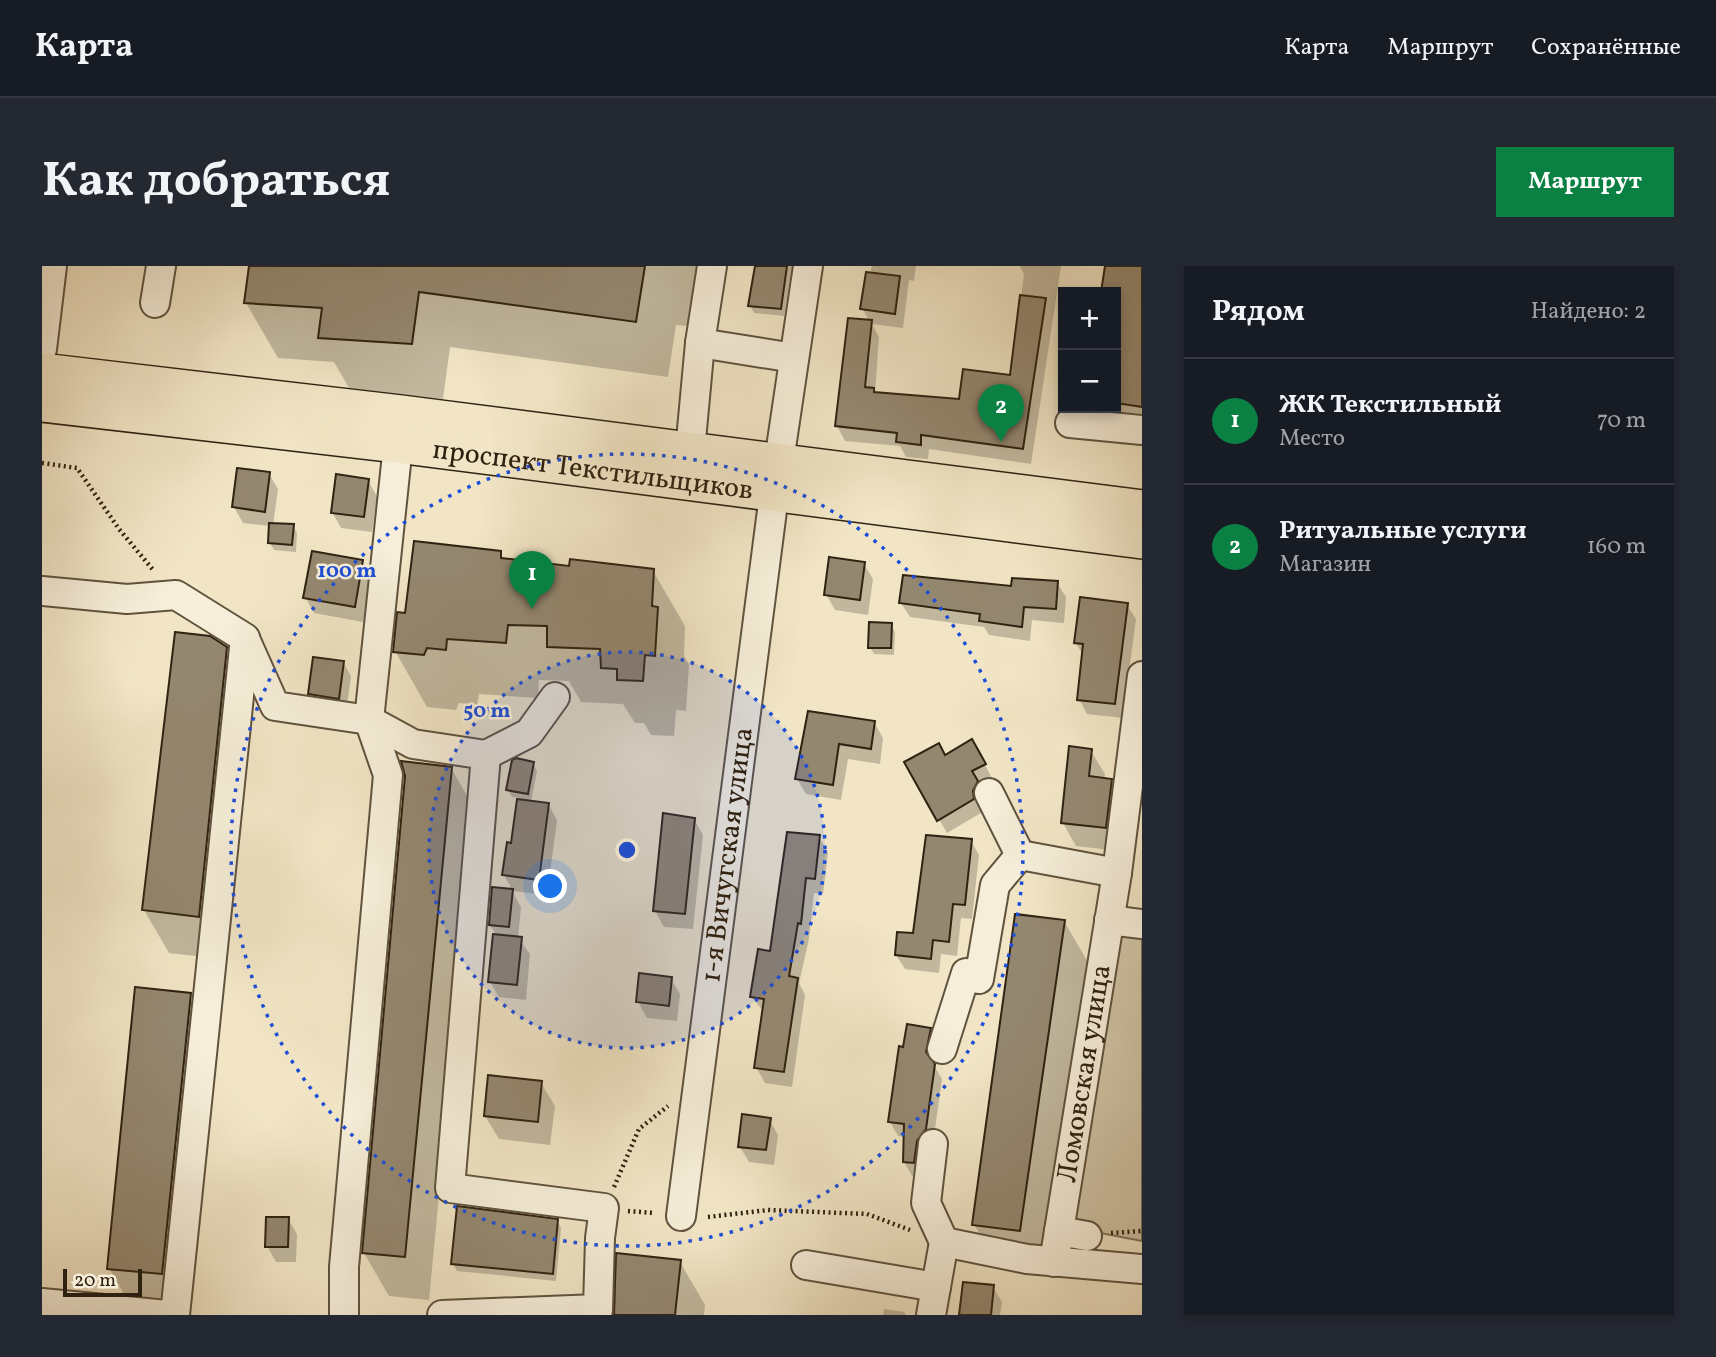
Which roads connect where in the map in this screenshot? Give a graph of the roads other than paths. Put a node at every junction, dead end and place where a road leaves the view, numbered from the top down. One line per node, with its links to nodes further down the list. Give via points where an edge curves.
1 (52, 266): 7 (street)
2 (161, 266): 5 (street)
3 (712, 266): 6 (street)
4 (808, 266): 8 (street, 1-я Вичугская улица)
5 (155, 303)
6 (700, 343): 8 (street); 14 (street)
7 (42, 349)
8 (794, 358): 15 (street, 1-я Вичугская улица)
9 (42, 371): 14 (main road, проспект Текстильщиков)
10 (42, 404): 13 (main road, проспект Текстильщиков)
11 (1070, 422): 12 (street)
12 (1142, 430)
13 (398, 445): 15 (main road, проспект Текстильщиков); 22 (street)
14 (690, 451): 15 (main road, проспект Текстильщиков)
15 (776, 479): 16 (main road, проспект Текстильщиков); 17 (main road, проспект Текстильщиков); 31 (street, 1-я Вичугская улица)
16 (1142, 508)
17 (1142, 541)
18 (42, 591): 19 (street, via 127,598 176,596)
19 (245, 638): 22 (street, via 275,706); 43 (street)
20 (1142, 676): 26 (street, Ломовская улица)
21 (555, 697): 23 (street, via 529,733)
22 (369, 720): 23 (street, via 413,744); 44 (street, via 388,775 344,1267)
23 (486, 755): 40 (street, via 450,1188 604,1208)
24 (989, 793): 25 (street)
25 (1020, 855): 26 (street); 29 (street, via 995,885 979,979 965,973)
26 (1117, 873): 27 (street, Ломовская улица)
27 (1109, 920): 28 (street); 32 (street, Ломовская улица)
28 (1142, 924)
29 (942, 1049)
30 (933, 1144): 34 (street, via 926,1203)
31 (681, 1216)
32 (1059, 1231): 33 (street); 35 (street, Ломовская улица)
33 (1087, 1236)
34 (944, 1242): 35 (street); 38 (street)
35 (1054, 1262): 37 (street)
36 (806, 1265): 38 (street)
37 (1142, 1269)
38 (936, 1287): 46 (street)
39 (42, 1303): 41 (street)
40 (598, 1312): 45 (street)
41 (154, 1315): 42 (street)
42 (167, 1315)
43 (175, 1315)
44 (345, 1315)
45 (442, 1315)
46 (931, 1315)

